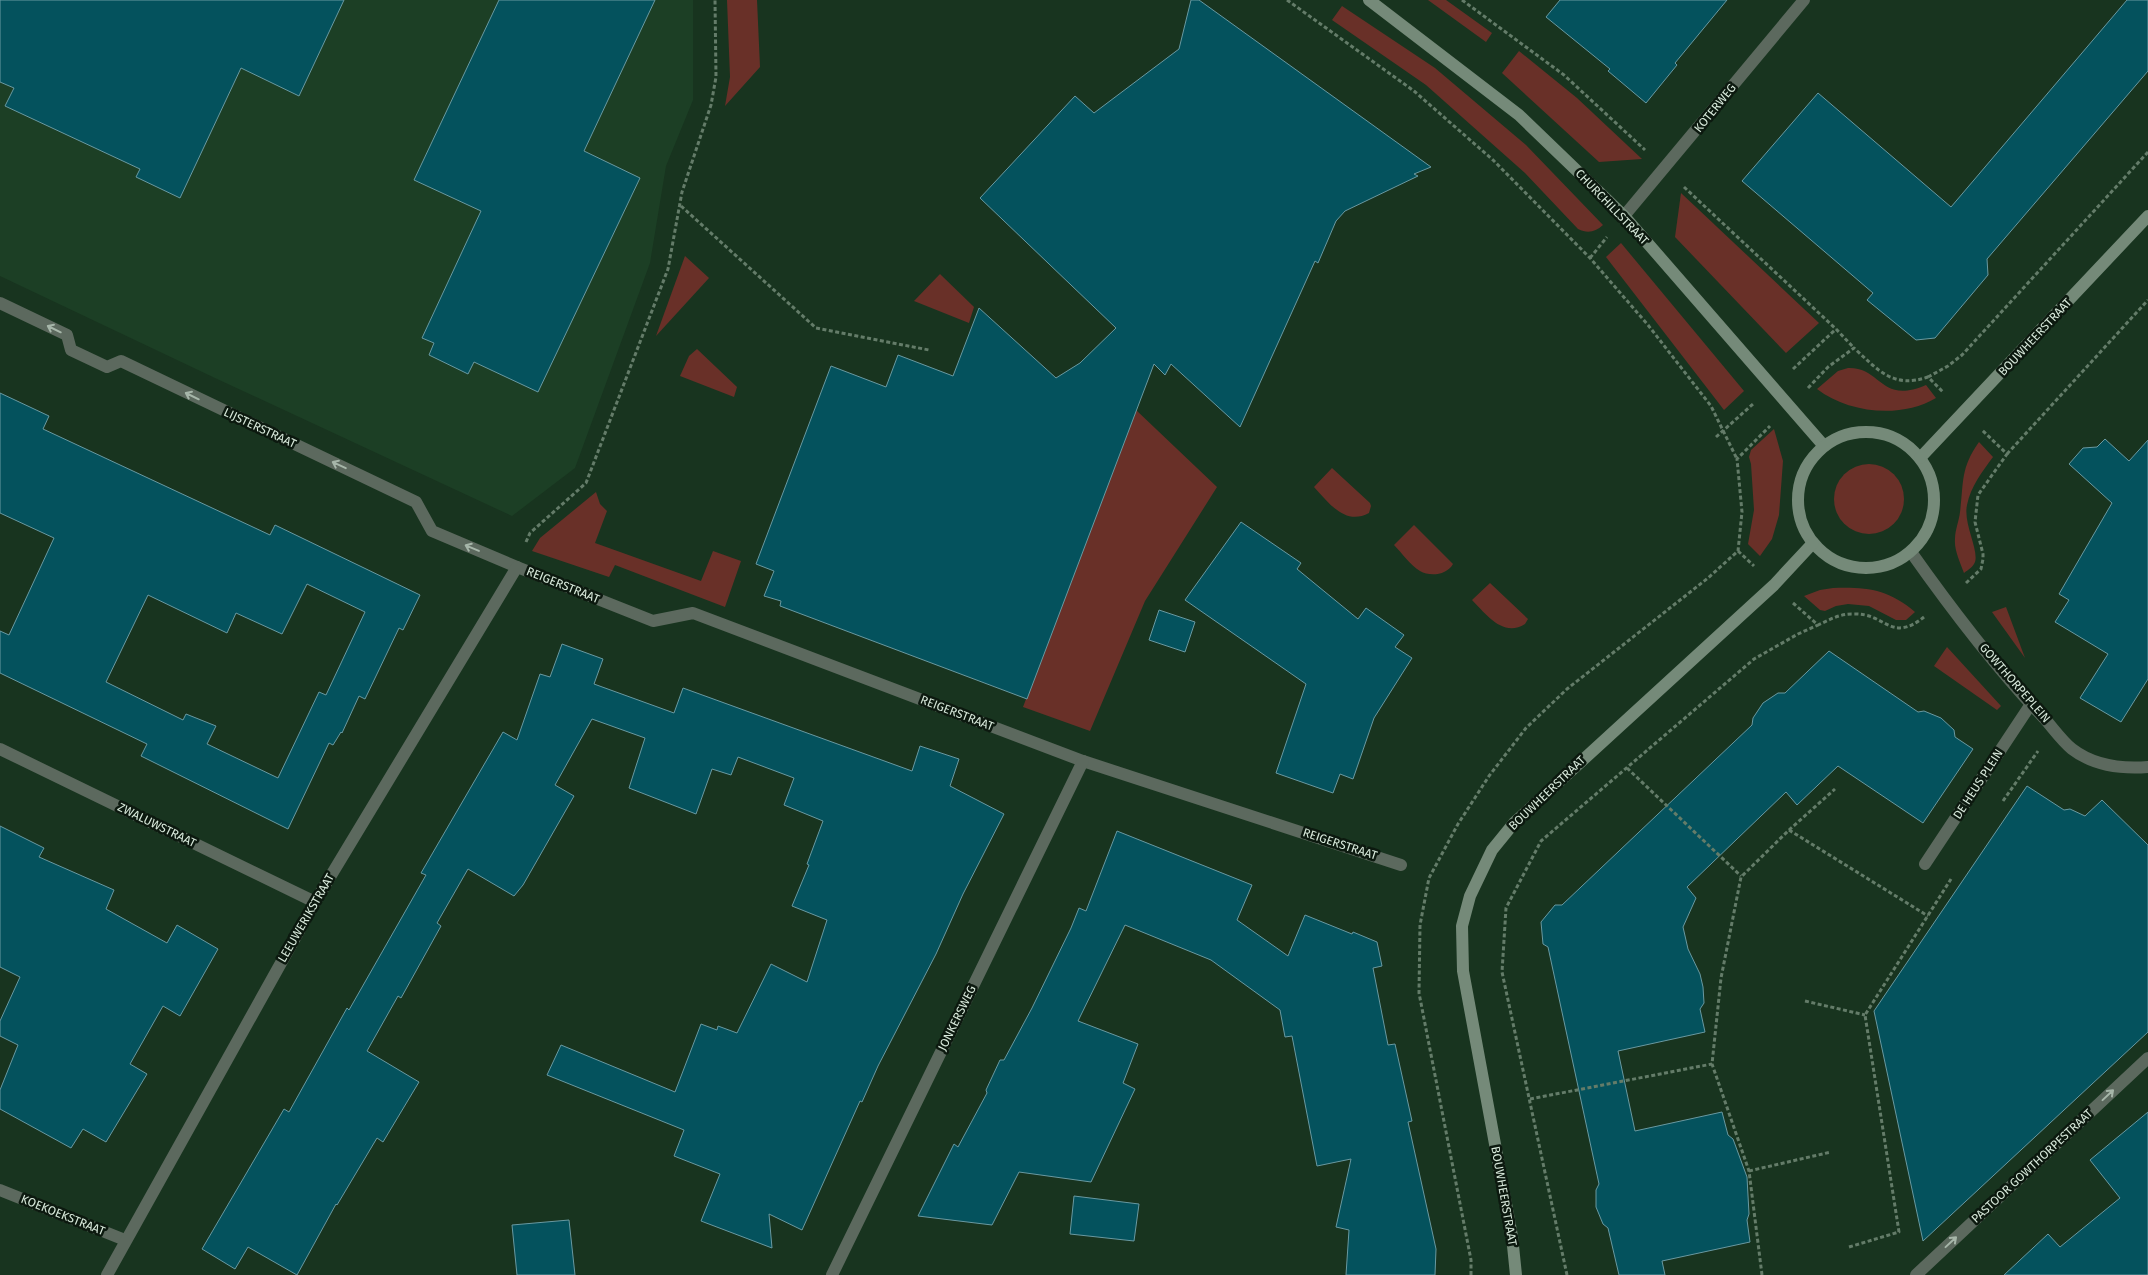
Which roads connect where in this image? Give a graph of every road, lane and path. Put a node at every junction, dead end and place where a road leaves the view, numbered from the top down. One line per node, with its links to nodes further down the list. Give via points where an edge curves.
1 (715, 0): 6 (path, via 715,86 682,192)
2 (1287, 0): 18 (path, via 1421,98 1493,160 1590,258 1711,406)
3 (1369, 0): 7 (main road, CHURCHILLSTRAAT, via 1520,115)
4 (1804, 0): 7 (street, KOTERWEG)
5 (2148, 152): 12 (path, via 1962,355)
6 (681, 205): 11 (path, via 816,328); 21 (path, via 668,269 586,483 530,533)
7 (1624, 216): 13 (main road, CHURCHILLSTRAAT)
8 (2148, 216): 14 (main road, BOUWHEERSTRAAT)
9 (2148, 300): 16 (path)
10 (0, 303): 21 (street, LIJSTERSTRAAT, one-way to 10, via 432,531 416,502 120,361 107,366 71,350 67,335)
11 (929, 350)
12 (1928, 377): 13 (path, via 1905,380 1884,376 1854,348 1828,367); 14 (path)
13 (1790, 406): 15 (main road, CHURCHILLSTRAAT); 18 (path)
14 (1964, 413): 16 (path); 17 (main road, BOUWHEERSTRAAT)
15 (1824, 446): 17 (main road, via 1844,435 1864,432 1886,434 1905,443); 19 (main road, via 1809,462 1801,482 1798,503 1802,524)
16 (2007, 454): 23 (path, via 1978,495 1975,522 1983,554 1981,569)
17 (1920, 458): 20 (main road, via 1930,476 1935,496 1932,518 1924,537)
18 (1737, 460): 22 (path, via 1742,512 1738,551)
19 (1813, 543): 20 (main road, via 1829,558 1849,567 1892,564); 22 (main road, BOUWHEERSTRAAT)
20 (1911, 552): 23 (street, GOWTHORPEPLEIN)
21 (517, 567): 28 (street, REIGERSTRAAT, via 653,622 692,613); 38 (street, LEEUWERIKSTRAAT)
22 (1774, 585): 24 (path); 52 (main road, BOUWHEERSTRAAT, via 1514,822 1492,850 1470,896 1462,926 1463,971 1512,1236)
23 (1946, 601): 24 (path, via 1904,629 1853,613); 25 (street, GOWTHORPEPLEIN)
24 (1818, 625): 30 (path, via 1754,659)
25 (2030, 704): 26 (street, GOWTHORPEPLEIN); 35 (street, DE HEUS PLEIN)
26 (2054, 728): 29 (street, GOWTHORPEPLEIN, via 2072,749 2096,762 2117,768); 32 (path)
27 (0, 749): 38 (street, ZWALUWSTRAAT)
28 (1083, 761): 34 (street, REIGERSTRAAT); 51 (street, JONKERSWEG)
29 (2148, 767)
30 (1627, 768): 36 (path); 44 (path, via 1541,841 1506,908 1502,972)
31 (1835, 789): 33 (path)
32 (2004, 800)
33 (1789, 830): 36 (path); 39 (path)
34 (1401, 864)
35 (1925, 864)
36 (1741, 876): 43 (path, via 1721,978)
37 (1952, 877): 39 (path)
38 (315, 902): 48 (street, LEEUWERIKSTRAAT)
39 (1928, 916): 41 (path)
40 (1805, 1001): 41 (path)
41 (1865, 1015): 49 (path, via 1898,1232)
42 (2148, 1058): 55 (street, PASTOOR GOWTHORPESTRAAT, one-way to 42)
43 (1712, 1064): 44 (path); 46 (path)
44 (1530, 1099): 53 (path)
45 (1831, 1152): 46 (path)
46 (1749, 1171): 54 (path)
47 (0, 1190): 48 (street, KOEKOEKSTRAAT)
48 (125, 1240): 50 (street, LEEUWERIKSTRAAT)
49 (1849, 1246)
50 (107, 1275)
51 (832, 1275)
52 (1516, 1275)
53 (1567, 1275)
54 (1762, 1275)
55 (1916, 1275)

